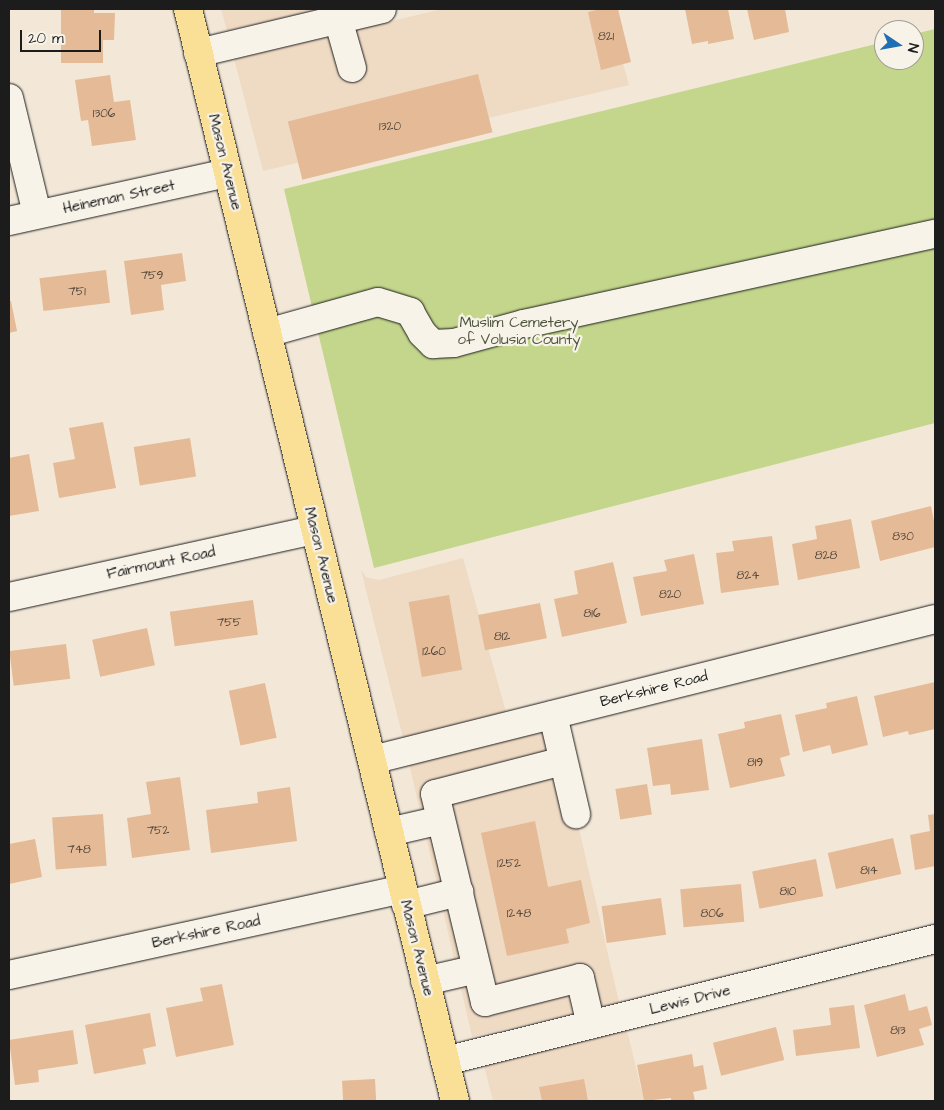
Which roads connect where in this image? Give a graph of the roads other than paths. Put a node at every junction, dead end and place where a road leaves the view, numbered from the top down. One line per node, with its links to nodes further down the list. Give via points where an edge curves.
1 (188, 9): 4 (main road, Mason Avenue)
2 (382, 9): 3 (street)
3 (338, 19): 4 (street); 5 (street)
4 (198, 53): 7 (main road, Mason Avenue)
5 (352, 68)
6 (9, 98): 8 (street)
7 (228, 173): 8 (street, Heineman Street); 11 (main road, Mason Avenue)
8 (37, 214): 9 (street, Heineman Street)
9 (9, 221)
10 (935, 234): 11 (street, via 541,320 454,343 433,344 422,333 410,312 378,302)
11 (267, 333): 12 (main road, Mason Avenue)
12 (314, 530): 13 (street, Fairmount Road); 16 (main road, Mason Avenue)
13 (9, 597)
14 (935, 619): 15 (street, Berkshire Road)
15 (553, 715): 16 (street, Berkshire Road); 17 (street)
16 (372, 760): 20 (main road, Mason Avenue)
17 (564, 761): 18 (street); 19 (street, via 435,794)
18 (576, 814)
19 (441, 820): 20 (street); 21 (street)
20 (389, 832): 22 (main road, Mason Avenue)
21 (459, 892): 22 (street, Berkshire Road); 24 (street)
22 (404, 897): 25 (street, Berkshire Road); 26 (main road, Mason Avenue)
23 (935, 939): 27 (street, Lewis Drive)
24 (477, 969): 26 (street); 27 (street, via 485,1002 580,978)
25 (9, 975)
26 (425, 981): 28 (main road, Mason Avenue)
27 (591, 1025): 28 (street, Lewis Drive)
28 (445, 1061): 29 (main road, Mason Avenue)
29 (455, 1101)

